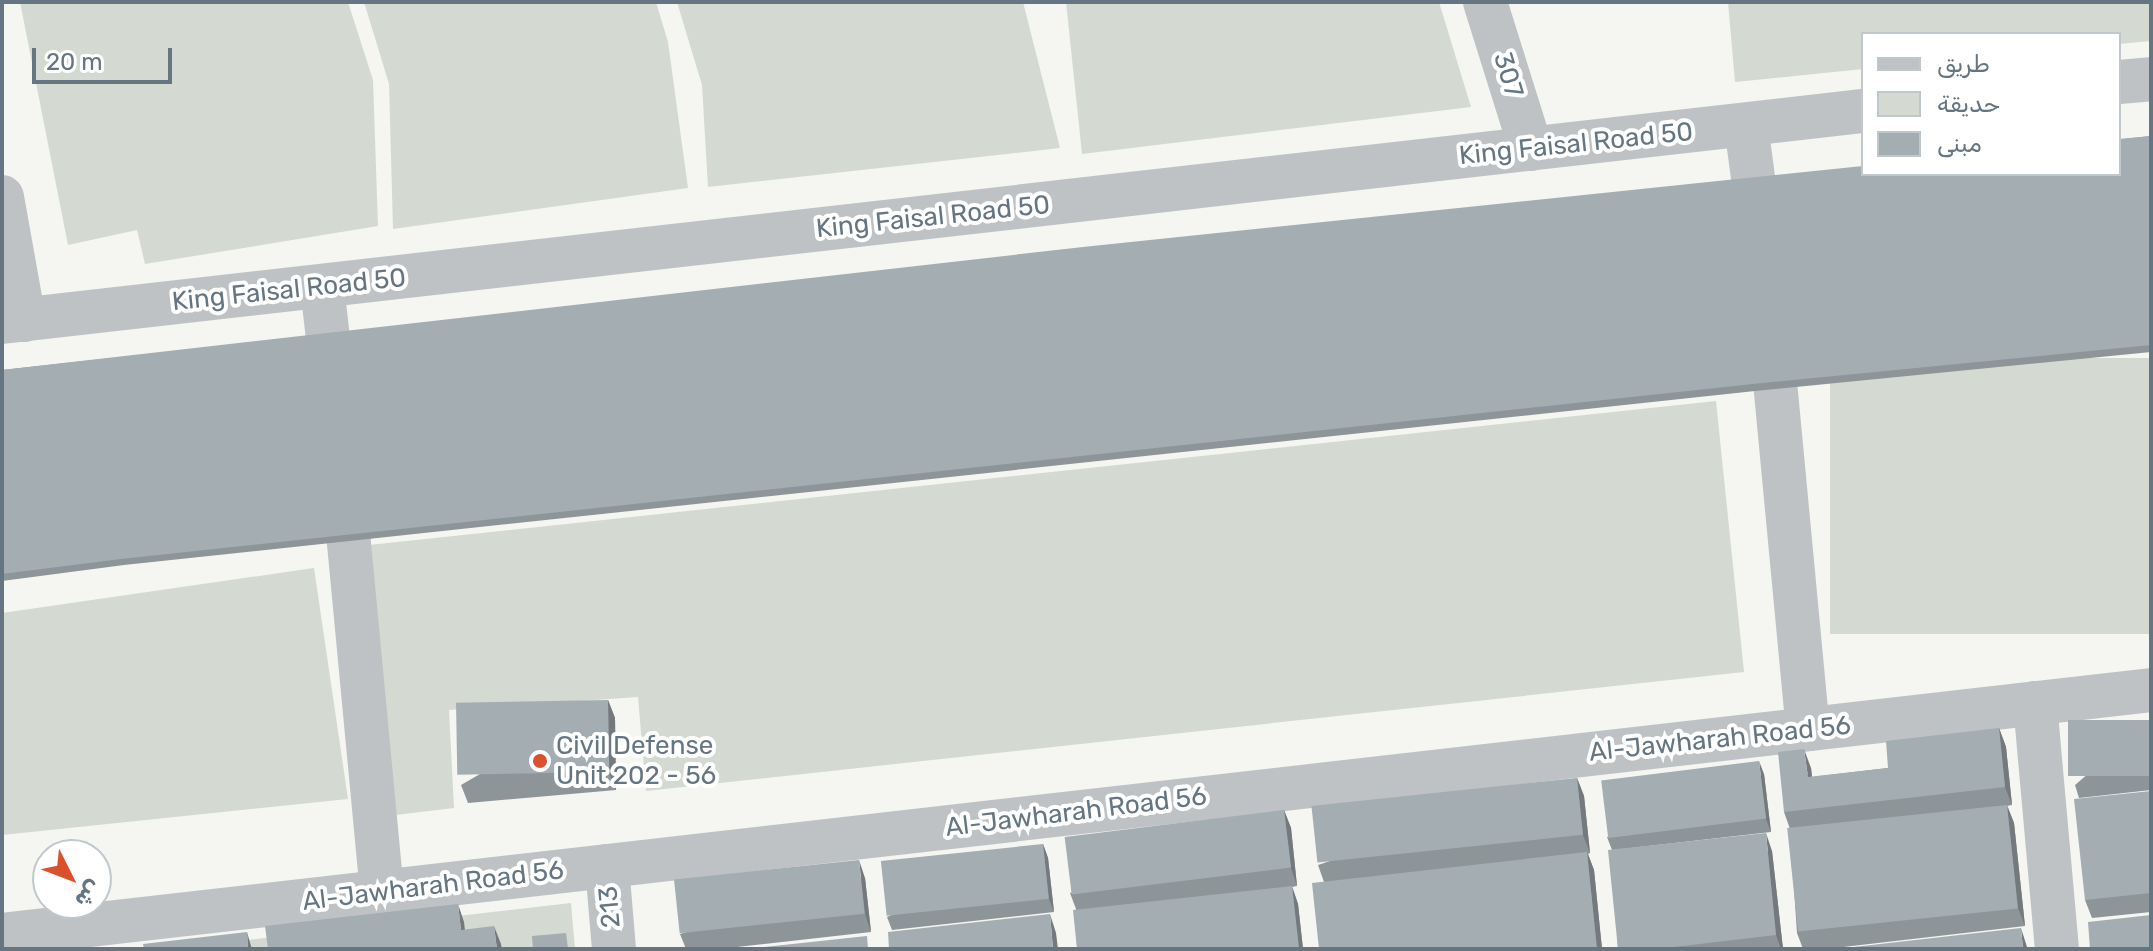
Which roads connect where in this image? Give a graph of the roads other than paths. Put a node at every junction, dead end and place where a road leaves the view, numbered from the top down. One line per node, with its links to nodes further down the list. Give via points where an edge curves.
1 (1485, 2): 6 (street, 307)
2 (2151, 79): 3 (street)
3 (2121, 82)
4 (1861, 111): 5 (street, King Faisal Road 50)
5 (1746, 125): 6 (street, King Faisal Road 50); 12 (street)
6 (1531, 149): 8 (street, King Faisal Road 50)
7 (2, 197): 9 (street)
8 (322, 286): 9 (street, King Faisal Road 50); 14 (street, via 352,543)
9 (13, 321)
10 (2151, 690): 11 (street, Al-Jawharah Road 56)
11 (2035, 703): 12 (street, Al-Jawharah Road 56); 17 (street)
12 (1808, 729): 13 (street, Al-Jawharah Road 56)
13 (607, 866): 14 (street, Al-Jawharah Road 56); 16 (street, 213)
14 (382, 892): 15 (street, Al-Jawharah Road 56)
15 (2, 935)
16 (614, 949)
17 (2057, 949)

